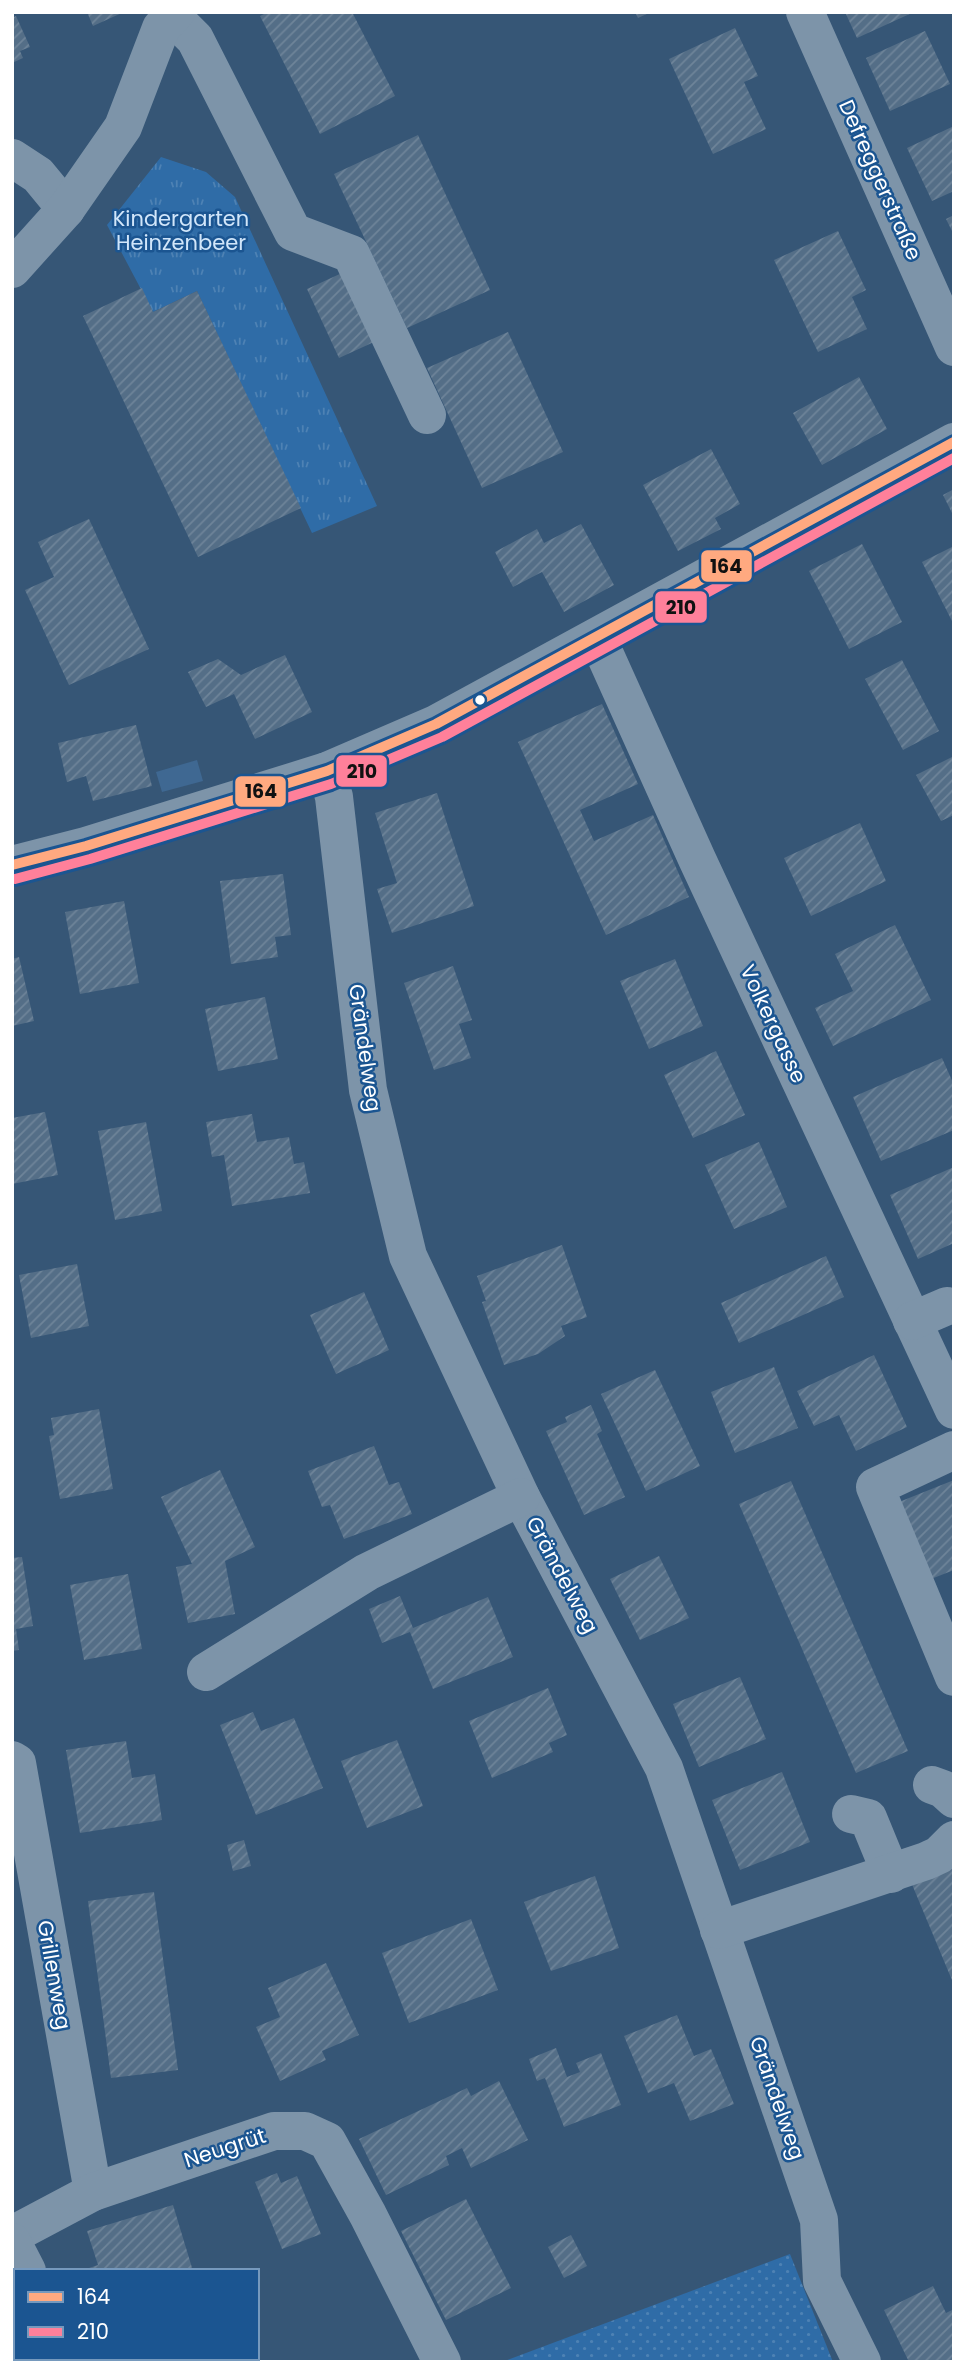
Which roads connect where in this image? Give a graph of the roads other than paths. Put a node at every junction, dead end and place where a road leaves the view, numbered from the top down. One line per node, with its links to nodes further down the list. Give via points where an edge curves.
1 (805, 12): 6 (street, Defreggerstraße)
2 (174, 14): 4 (street, via 161,28 123,127); 7 (street, via 195,39 293,232 351,254)
3 (12, 159): 4 (street, via 38,175)
4 (65, 209): 5 (street)
5 (12, 269)
6 (954, 348)
7 (427, 415)
8 (954, 442): 9 (street)
9 (597, 637): 10 (street, via 436,724); 13 (street, Volkergasse, via 702,872 884,1221)
10 (327, 771): 11 (street); 16 (street, Grändelweg, via 334,797 368,1090 408,1256)
11 (12, 866)
12 (947, 1306): 13 (street)
13 (912, 1321): 14 (street, Volkergasse)
14 (954, 1410)
15 (954, 1450): 18 (street, via 875,1487)
16 (521, 1497): 17 (street, via 367,1572); 23 (street, Grändelweg, via 664,1769)
17 (206, 1672)
18 (954, 1677)
19 (12, 1760): 24 (street, Grillenweg, via 17,1763)
20 (851, 1814): 22 (street, via 868,1818)
21 (954, 1840): 22 (street, via 939,1854)
22 (891, 1874): 23 (street)
23 (719, 1930): 29 (street, Grändelweg, via 819,2220 822,2281)
24 (93, 2192): 25 (street, Neugrüt); 28 (street, Neugrüt, via 274,2132 305,2131 327,2141)
25 (12, 2235)
26 (12, 2242): 27 (street)
27 (26, 2269)
28 (442, 2362)
29 (862, 2362)

